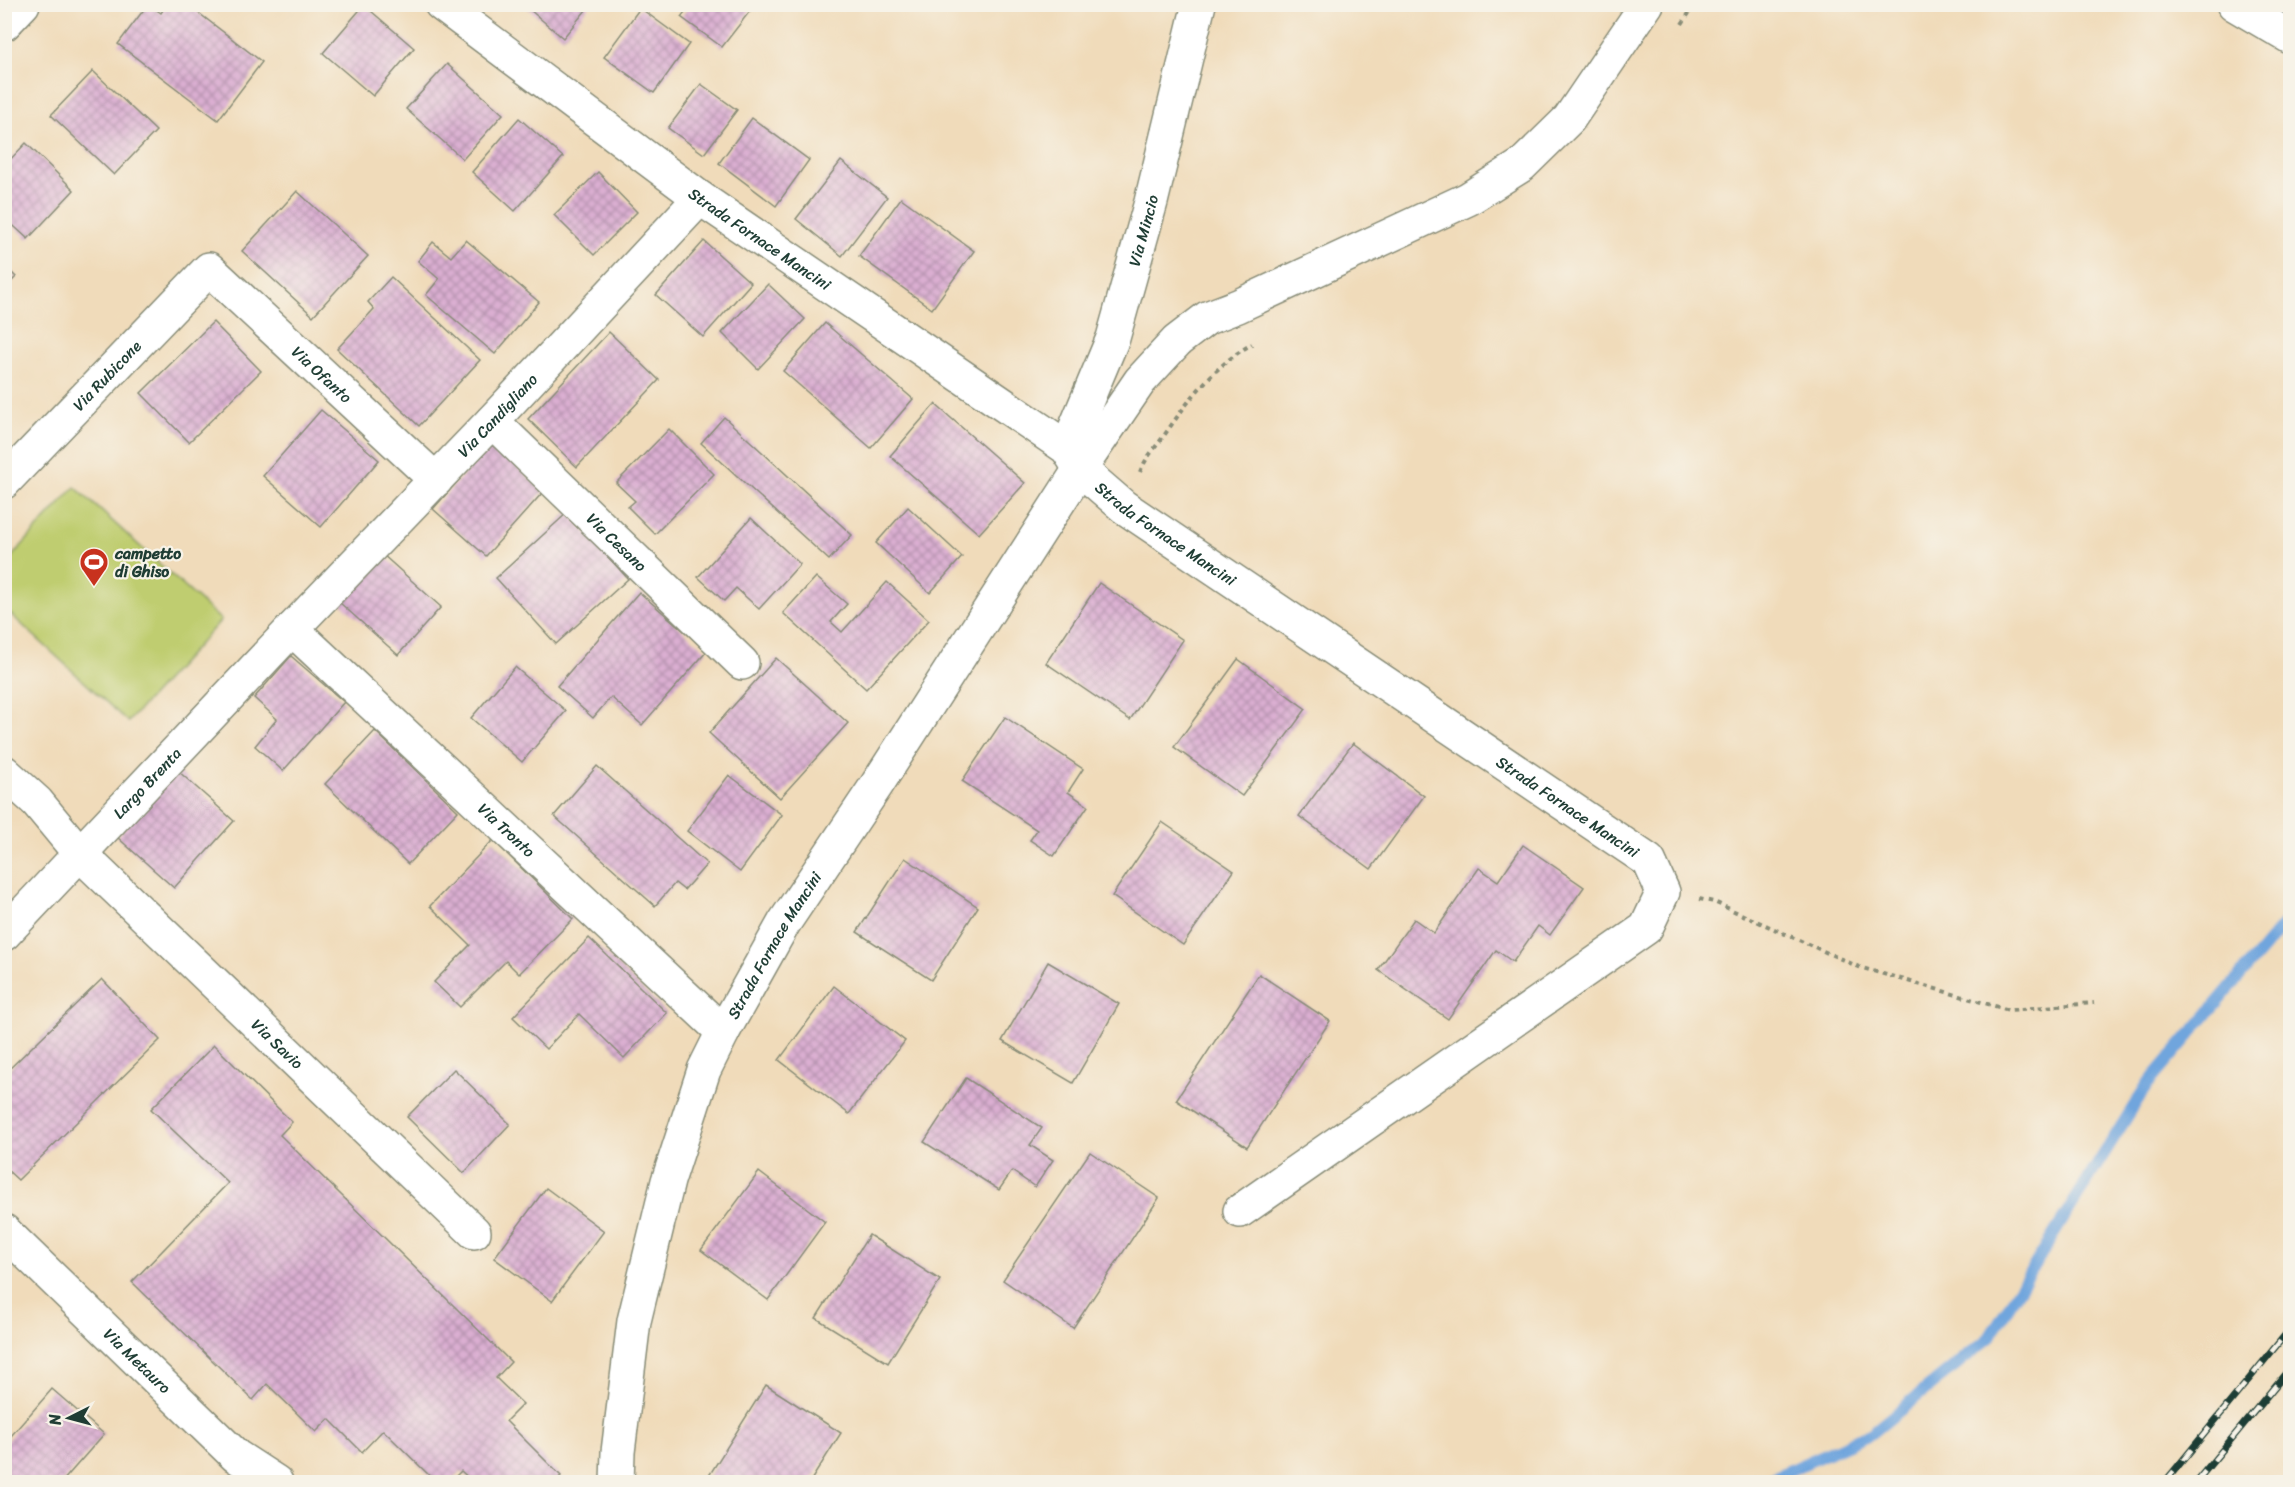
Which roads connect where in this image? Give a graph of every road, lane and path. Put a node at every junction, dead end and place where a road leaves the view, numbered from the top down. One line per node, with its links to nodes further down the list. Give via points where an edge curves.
1 (24, 4): 6 (street)
2 (441, 4): 8 (street, Strada Fornace Mancini)
3 (1198, 4): 11 (street, Via Mincio, via 1151,202 1113,338)
4 (1647, 4): 11 (street, via 1569,119 1522,165 1468,200 1207,318 1177,341)
5 (2234, 4): 7 (street)
6 (4, 24)
7 (2290, 37)
8 (700, 198): 10 (street, Via Candigliano); 11 (street, Strada Fornace Mancini)
9 (209, 269): 12 (street, Via Ofanto); 13 (street, Via Rubicone)
10 (492, 421): 12 (street, Via Candigliano); 15 (street, Via Cesano)
11 (1073, 459): 18 (street, Strada Fornace Mancini, via 1124,507 1649,861); 21 (street, Strada Fornace Mancini, via 876,786 784,923)
12 (436, 480): 14 (street, Via Candigliano)
13 (4, 482)
14 (292, 629): 17 (street, Largo Brenta); 21 (street, Via Tronto)
15 (742, 663)
16 (4, 772): 17 (street, via 37,802)
17 (80, 854): 19 (street, Largo Brenta); 24 (street, Via Savio)
18 (1663, 892): 20 (path, via 1714,902 1859,967 2009,1010); 22 (street, via 1646,928)
19 (4, 934)
20 (2094, 1003)
21 (723, 1032): 26 (street, Strada Fornace Mancini, via 704,1070 668,1181 637,1309)
22 (1240, 1211)
23 (4, 1231): 25 (street, Via Metauro, via 236,1455)
24 (474, 1232)
25 (276, 1482)
26 (617, 1482)

